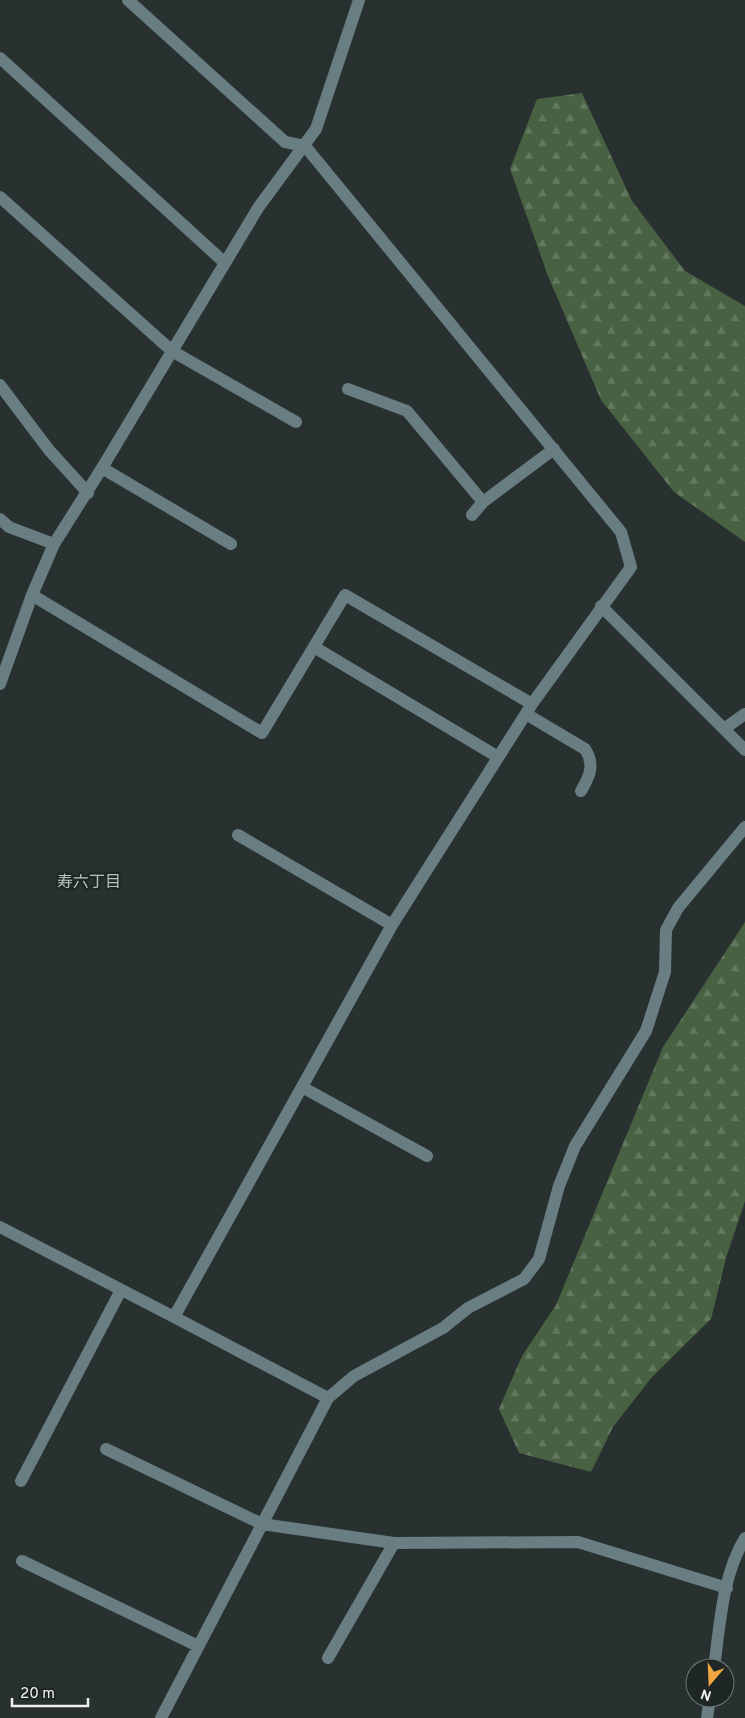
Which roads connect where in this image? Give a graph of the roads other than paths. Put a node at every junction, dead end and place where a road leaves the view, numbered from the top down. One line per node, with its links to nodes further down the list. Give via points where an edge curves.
1 (128, 0): 4 (street, via 286,142)
2 (359, 0): 4 (street, via 316,129)
3 (0, 58): 6 (street)
4 (305, 146): 6 (street, via 258,208); 11 (street)
5 (0, 197): 7 (street)
6 (225, 263): 7 (street)
7 (172, 351): 10 (street); 12 (street)
8 (0, 385): 13 (street, via 49,450)
9 (348, 389): 14 (street, via 407,411)
10 (296, 422)
11 (554, 450): 14 (street); 20 (street, via 621,532 630,567)
12 (102, 468): 13 (street); 18 (street)
13 (88, 493): 17 (street)
14 (483, 502): 15 (street)
15 (472, 515)
16 (0, 519): 17 (street, via 9,527)
17 (54, 544): 19 (street)
18 (231, 544)
19 (32, 595): 21 (street, via 262,733); 22 (street)
20 (601, 606): 24 (street); 26 (street)
21 (314, 647): 24 (street, via 345,595); 28 (street)
22 (6, 651): 23 (street)
23 (0, 684)
24 (529, 709): 28 (street); 29 (street, via 585,748 591,758 590,775)
25 (745, 714): 26 (street)
26 (724, 729): 27 (street)
27 (745, 750)
28 (498, 757): 32 (street)
29 (581, 791)
30 (745, 827): 38 (street, via 678,908 666,930 665,972 646,1031 575,1146 534,1266 524,1279 468,1308 442,1328 354,1376)
31 (238, 834): 32 (street)
32 (392, 925): 33 (street)
33 (302, 1087): 34 (street); 37 (street)
34 (427, 1156)
35 (0, 1227): 36 (street)
36 (121, 1290): 37 (street); 40 (street)
37 (174, 1317): 38 (street)
38 (328, 1398): 41 (street)
39 (106, 1448): 41 (street)
40 (21, 1481)
41 (262, 1524): 43 (street); 46 (street)
42 (745, 1538): 45 (street, via 734,1557)
43 (394, 1543): 45 (street, via 578,1542); 47 (street)
44 (22, 1561): 46 (street)
45 (727, 1588): 48 (street)
46 (198, 1646): 49 (street)
47 (328, 1658)
48 (716, 1658)
49 (161, 1718)

